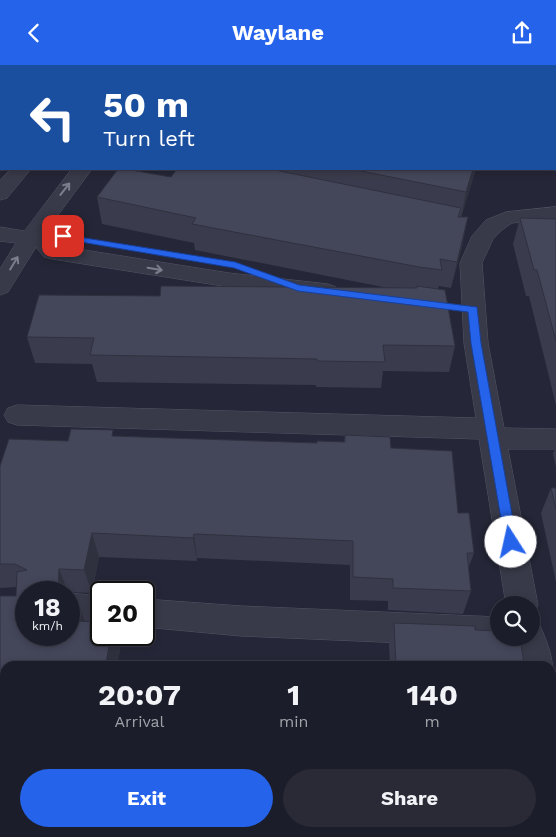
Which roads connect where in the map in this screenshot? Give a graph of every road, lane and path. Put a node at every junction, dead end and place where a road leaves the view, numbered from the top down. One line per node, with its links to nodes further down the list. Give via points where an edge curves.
1 (20, 170): 3 (street)
2 (81, 170): 6 (street, one-way to 2)
3 (0, 194)
4 (556, 213): 12 (street, via 506,218 478,230 464,309 476,343)
5 (0, 234): 6 (street)
6 (36, 240): 7 (street, via 52,252); 7 (street, via 63,236); 8 (street, one-way to 6)
7 (123, 261): 9 (street, via 235,265); 9 (street, one-way to 9, via 136,282 223,295)
8 (0, 287)
9 (298, 288): 10 (street)
10 (347, 294)
11 (17, 415): 12 (street)
12 (491, 433): 13 (street); 14 (street)
13 (556, 439)
14 (520, 596)
15 (155, 614): 16 (street, via 241,621)
16 (490, 632)
17 (532, 646): 18 (street)
18 (538, 661)

